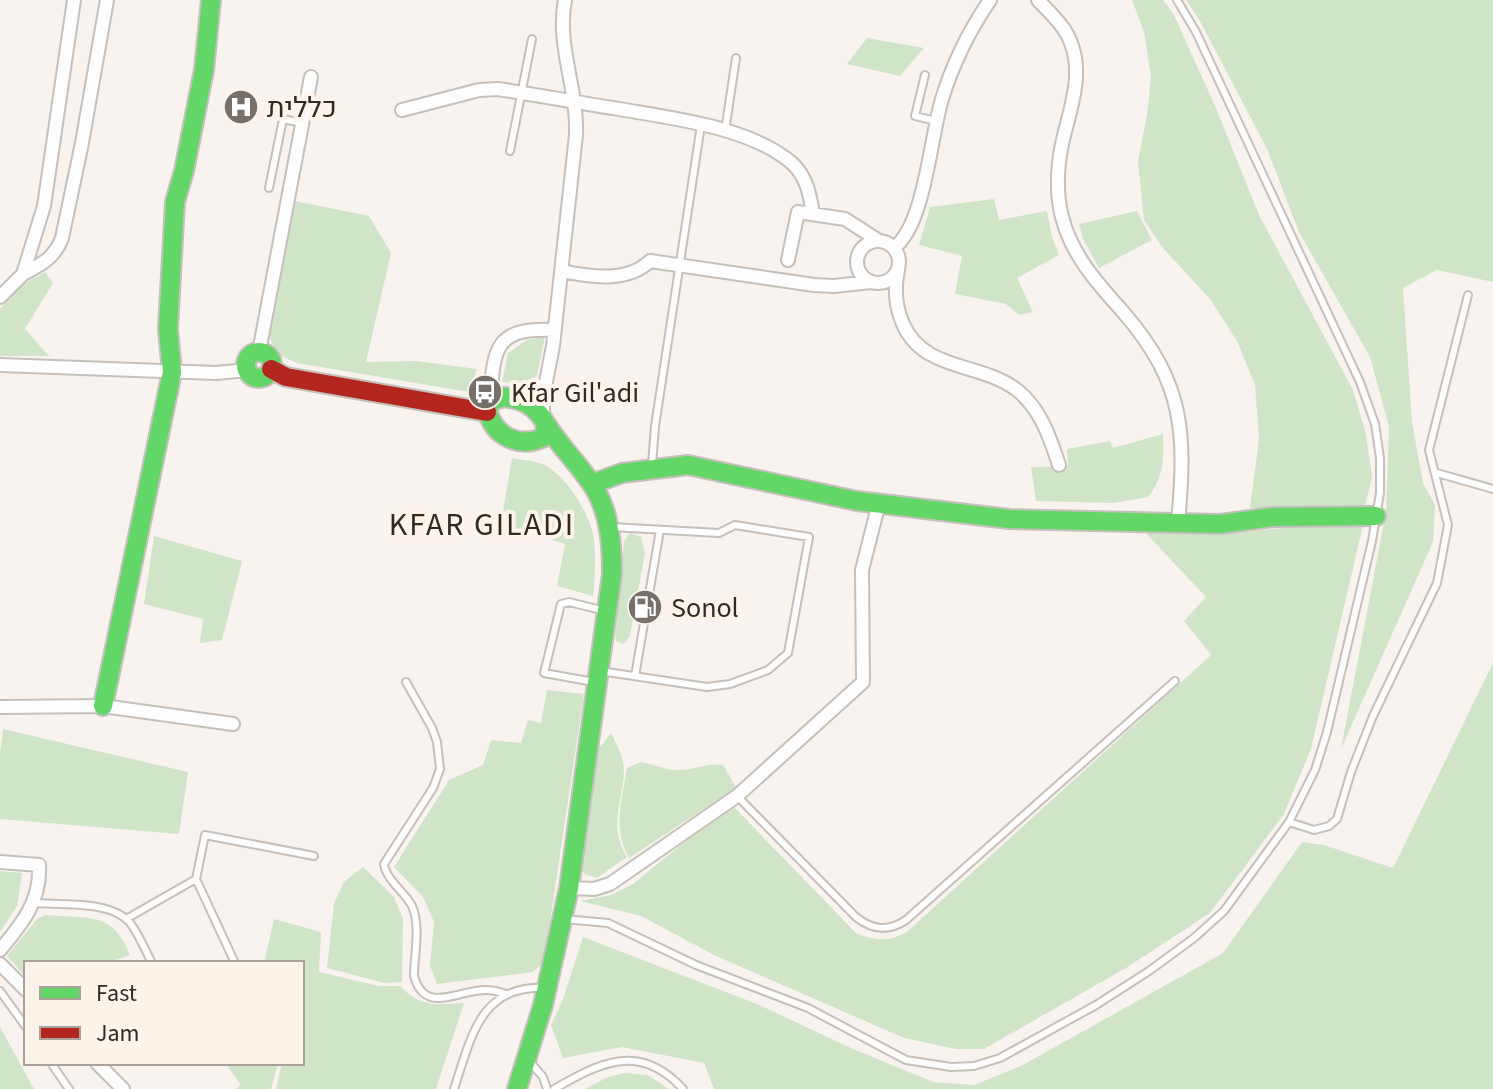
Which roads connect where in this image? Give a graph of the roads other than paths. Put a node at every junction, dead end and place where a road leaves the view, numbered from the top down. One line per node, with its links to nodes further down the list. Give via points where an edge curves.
1 (74, 0): 30 (street, via 44,206)
2 (107, 0): 30 (street, via 62,238 45,262)
3 (211, 0): 41 (street, via 204,70 175,202 168,329)
4 (565, 0): 13 (street, via 563,33)
5 (990, 0): 15 (street, via 956,60)
6 (1038, 0): 55 (street, via 1067,35 1076,64 1059,164 1061,214 1083,264 1144,339 1170,386 1183,442)
7 (1177, 0): 54 (lane, via 1360,382 1380,458)
8 (532, 39): 12 (lane)
9 (736, 58): 18 (lane)
10 (925, 75): 15 (lane, via 915,116)
11 (311, 77): 16 (street)
12 (521, 93): 13 (street); 14 (street, via 479,90); 19 (lane)
13 (576, 102): 17 (street); 29 (street)
14 (402, 110)
15 (936, 121): 24 (street, via 916,216)
16 (302, 123): 20 (lane, via 283,119); 37 (street)
17 (701, 125): 18 (street); 27 (lane)
18 (725, 131): 21 (street, via 792,164 805,179)
19 (510, 151)
20 (269, 188)
21 (813, 214): 22 (street); 26 (street, via 798,212)
22 (834, 217): 23 (street, via 854,223); 25 (street, via 854,233)
23 (879, 241): 24 (street); 25 (street, via 867,245)
24 (894, 248): 28 (street)
25 (858, 257): 31 (street, via 859,271); 32 (street, via 847,277)
26 (788, 260)
27 (678, 265): 29 (street, via 650,261 633,272 607,276); 32 (street); 49 (lane)
28 (898, 270): 31 (street, via 887,281); 35 (street)
29 (562, 271): 36 (street)
30 (23, 274): 34 (street)
31 (873, 282): 32 (street); 35 (street)
32 (828, 286)
33 (1468, 295): 50 (lane, via 1429,450)
34 (0, 297)
35 (897, 305): 47 (street, via 904,327 922,350 992,376 1028,400 1042,420)
36 (555, 330): 42 (street); 44 (street, via 527,329 503,341 494,362)
37 (259, 352): 39 (street, via 270,358); 40 (street, via 249,357)
38 (0, 365): 41 (street)
39 (271, 369): 40 (street, via 261,378); 44 (street, via 290,377)
40 (247, 370): 41 (street)
41 (172, 372): 63 (street)
42 (547, 378): 43 (street, via 531,394); 45 (street)
43 (516, 398): 44 (street, via 503,397); 45 (street)
44 (488, 408): 46 (street, via 496,429)
45 (545, 420): 46 (street, via 541,439); 48 (street)
46 (518, 441): 48 (street)
47 (1059, 465)
48 (578, 468): 51 (street)
49 (652, 469): 51 (street); 53 (street, via 688,465)
50 (1437, 473): 52 (lane); 67 (lane, via 1448,525 1437,583 1373,716 1337,819 1314,830)
51 (592, 484): 56 (street)
52 (1493, 489)
53 (879, 503): 55 (street, via 1009,519); 66 (street, via 862,570 863,682)
54 (1376, 516): 55 (street); 67 (lane, via 1327,732)
55 (1178, 523)
56 (609, 526): 57 (lane); 58 (street)
57 (660, 530): 59 (lane); 59 (lane, via 719,533 735,525 809,537 788,653 781,660 730,684 707,687)
58 (609, 611): 60 (street); 60 (lane, via 561,604 544,673)
59 (635, 676): 60 (lane)
60 (600, 677): 71 (street)
61 (1175, 681): 66 (lane, via 906,920 887,929 856,917)
62 (406, 682): 82 (lane, via 437,742 440,769 384,864 414,912 416,985 433,998 487,990)
63 (103, 706): 64 (street); 65 (street)
64 (0, 707)
65 (233, 724)
66 (737, 796): 71 (street, via 610,884)
67 (1289, 822): 74 (lane, via 1224,911 1194,938 1096,1005 1000,1058 974,1066 906,1060 808,1008 696,965 608,923)
68 (314, 856): 70 (lane, via 205,835)
69 (0, 862): 72 (street, via 39,865)
70 (196, 879): 73 (lane); 77 (lane)
71 (569, 888): 74 (street)
72 (34, 903): 73 (lane, via 104,907); 75 (street)
73 (126, 919): 76 (lane)
74 (563, 919): 80 (street)
75 (0, 950)
76 (151, 961)
77 (234, 961)
78 (0, 964): 79 (street)
79 (24, 988)
80 (548, 988): 82 (lane); 84 (street)
81 (0, 991): 83 (lane)
82 (506, 994): 89 (lane, via 476,1027)
83 (24, 1024)
84 (527, 1058): 90 (street); 91 (lane)
85 (52, 1065): 87 (lane)
86 (99, 1065): 88 (street)
87 (69, 1089)
88 (123, 1089)
89 (454, 1089)
90 (517, 1089)
91 (547, 1089)
92 (554, 1089): 93 (lane, via 598,1065 623,1059 668,1073)
93 (683, 1089)

